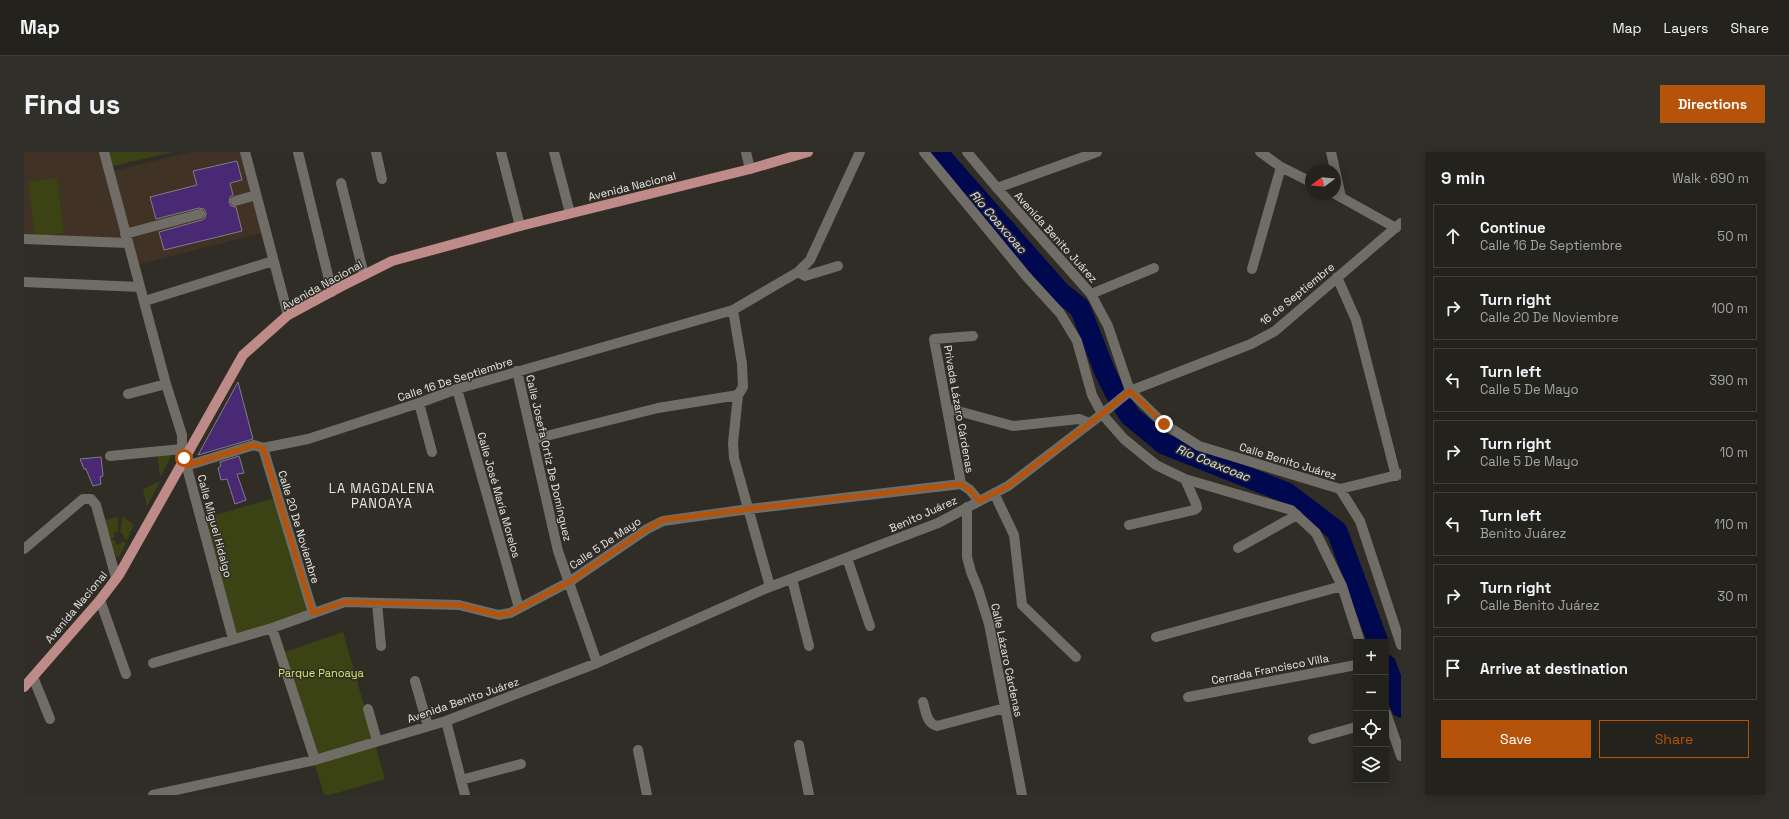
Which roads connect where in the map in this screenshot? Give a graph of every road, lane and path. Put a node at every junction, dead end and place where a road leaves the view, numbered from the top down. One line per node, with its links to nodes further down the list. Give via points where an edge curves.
1 (104, 152): 30 (street, Calle Miguel Hidalgo, via 110,187)
2 (245, 152): 22 (street)
3 (298, 152): 40 (street)
4 (376, 152): 18 (street)
5 (501, 152): 28 (street)
6 (554, 152): 25 (street)
7 (746, 152): 17 (street)
8 (808, 152): 17 (main road, Avenida Nacional)
9 (860, 152): 35 (street, via 810,260)
10 (924, 152): 54 (street, via 1060,313 1076,341 1092,395)
11 (968, 152): 21 (street, Avenida Benito Juárez)
12 (1097, 152): 21 (street)
13 (1260, 152): 16 (street)
14 (1331, 152): 15 (street)
15 (1333, 164)
16 (1281, 167): 19 (street); 34 (street)
17 (750, 169): 25 (main road, Avenida Nacional)
18 (382, 179)
19 (1305, 179)
20 (341, 183): 36 (street)
21 (996, 188): 41 (street, Avenida Benito Juárez)
22 (256, 195): 24 (street); 31 (street)
23 (1341, 197): 27 (street)
24 (235, 201)
25 (570, 213): 28 (main road, Avenida Nacional)
26 (200, 214): 30 (street)
27 (1398, 225): 37 (street, 16 de Septiembre)
28 (520, 226): 36 (main road, Avenida Nacional, via 392,261)
29 (24, 239): 30 (street)
30 (127, 239): 39 (street, Calle Miguel Hidalgo)
31 (273, 261): 42 (street); 44 (street)
32 (838, 266): 35 (street, via 805,276)
33 (1154, 268): 41 (street)
34 (1252, 269)
35 (798, 272): 43 (street, Calle 16 De Septiembre)
36 (364, 275): 40 (main road, Avenida Nacional)
37 (1337, 277): 49 (street, 16 de Septiembre, via 1275,331 1251,344); 61 (street, via 1356,320)
38 (24, 282): 39 (street)
39 (140, 287): 42 (street, Calle Miguel Hidalgo)
40 (332, 292): 44 (main road, Avenida Nacional)
41 (1091, 294): 49 (street, Avenida Benito Juárez, via 1108,326)
42 (145, 301): 47 (street, Calle Miguel Hidalgo)
43 (733, 310): 46 (street, Calle 16 De Septiembre); 51 (street, via 742,364 743,387)
44 (288, 315): 60 (main road, Avenida Nacional, via 243,355)
45 (974, 336): 53 (street, Privada Lázaro Cárdenas, via 934,339)
46 (517, 371): 48 (street, Calle 16 De Septiembre); 56 (street, Calle Josefa Ortiz De Domínguez)
47 (166, 384): 50 (street); 60 (street, Calle Miguel Hidalgo, via 182,435)
48 (457, 389): 52 (street, Calle 16 De Septiembre); 81 (street, Calle José María Morelos)
49 (1127, 393): 54 (street, Benito Juárez); 64 (street, Calle Benito Juárez, via 1164,424 1198,446)
50 (128, 394)
51 (738, 396): 56 (street, via 658,408); 68 (street, via 734,458)
52 (419, 403): 57 (street, Calle 16 De Septiembre, via 308,439); 58 (street)
53 (946, 408): 55 (street, via 1013,426 1079,419); 63 (street, Privada Lázaro Cárdenas)
54 (1102, 414): 55 (street, Benito Juárez); 62 (street, via 1124,439 1156,466)
55 (1089, 423): 65 (street, Benito Juárez, via 1008,486)
56 (534, 438): 76 (street, Calle Josefa Ortiz De Domínguez, via 558,551)
57 (263, 448): 60 (street, Calle 16 De Septiembre, via 254,445); 82 (street, Calle 20 De Noviembre)
58 (432, 452)
59 (110, 456): 60 (street, Calle 16 De Septiembre)
60 (184, 458): 74 (main road, Avenida Nacional); 86 (street, Calle Miguel Hidalgo)
61 (1399, 475): 64 (street)
62 (1185, 479): 69 (street, via 1291,510); 70 (street, via 1197,508)
63 (961, 484): 66 (street); 68 (street, Calle 5 De Mayo)
64 (1340, 489): 88 (street, Calle Benito Juárez, via 1360,521)
65 (994, 493): 66 (street, Benito Juárez); 91 (street, via 1014,535 1022,605)
66 (979, 501): 67 (street, Benito Juárez)
67 (967, 508): 73 (street, Benito Juárez); 101 (street, Calle Lázaro Cárdenas, via 967,557 989,624)
68 (749, 509): 76 (street, Calle 5 De Mayo, via 663,520); 78 (street, via 769,583)
69 (1297, 515): 71 (street); 77 (street, via 1316,533)
70 (1129, 525)
71 (1238, 548)
72 (24, 549): 74 (street, via 83,499 91,499 96,505)
73 (847, 558): 75 (street, Benito Juárez); 83 (street)
74 (116, 578): 79 (main road, Avenida Nacional)
75 (792, 579): 78 (street, Benito Juárez); 90 (street)
76 (569, 582): 81 (street, Calle 5 De Mayo); 93 (street, Calle Josefa Ortiz De Domínguez)
77 (1342, 586): 85 (street); 87 (street)
78 (768, 588): 93 (street, Avenida Benito Juárez)
79 (100, 600): 95 (street); 96 (main road, Avenida Nacional)
80 (377, 602): 81 (street, Calle 5 De Mayo, via 459,605 499,615); 82 (street, Calle 5 De Mayo, via 345,602); 89 (street)
81 (519, 608)
82 (313, 613): 84 (street, Calle 5 De Mayo)
83 (870, 626)
84 (272, 628): 86 (street); 113 (street)
85 (1156, 637)
86 (233, 639): 92 (street)
87 (1359, 639)
88 (1401, 645)
89 (381, 646)
90 (809, 646)
91 (1076, 657)
92 (153, 663)
93 (597, 663): 104 (street, Avenida Benito Juárez)
94 (1353, 666): 99 (street, Cerrada Francisco Villa)
95 (126, 674)
96 (33, 677): 98 (main road, Avenida Nacional); 103 (street)
97 (414, 681): 106 (street)
98 (24, 687)
99 (1188, 697)
100 (923, 702): 101 (street, via 928,720 937,726)
101 (1005, 708): 120 (street, Calle Lázaro Cárdenas)
102 (368, 709): 109 (street)
103 (50, 719)
104 (446, 721): 106 (street, Avenida Benito Juárez); 115 (street)
105 (1389, 723): 112 (street)
106 (428, 726): 109 (street, Avenida Benito Juárez)
107 (1353, 729): 108 (street)
108 (1313, 738)
109 (377, 741): 113 (street, Avenida Benito Juárez)
110 (799, 745): 119 (street)
111 (638, 750): 118 (street)
112 (1401, 756)
113 (315, 760): 116 (street, Avenida Benito Juárez)
114 (521, 764): 115 (street)
115 (461, 780): 117 (street)
116 (153, 795)
117 (465, 795)
118 (647, 795)
119 (809, 795)
120 (1022, 795)

